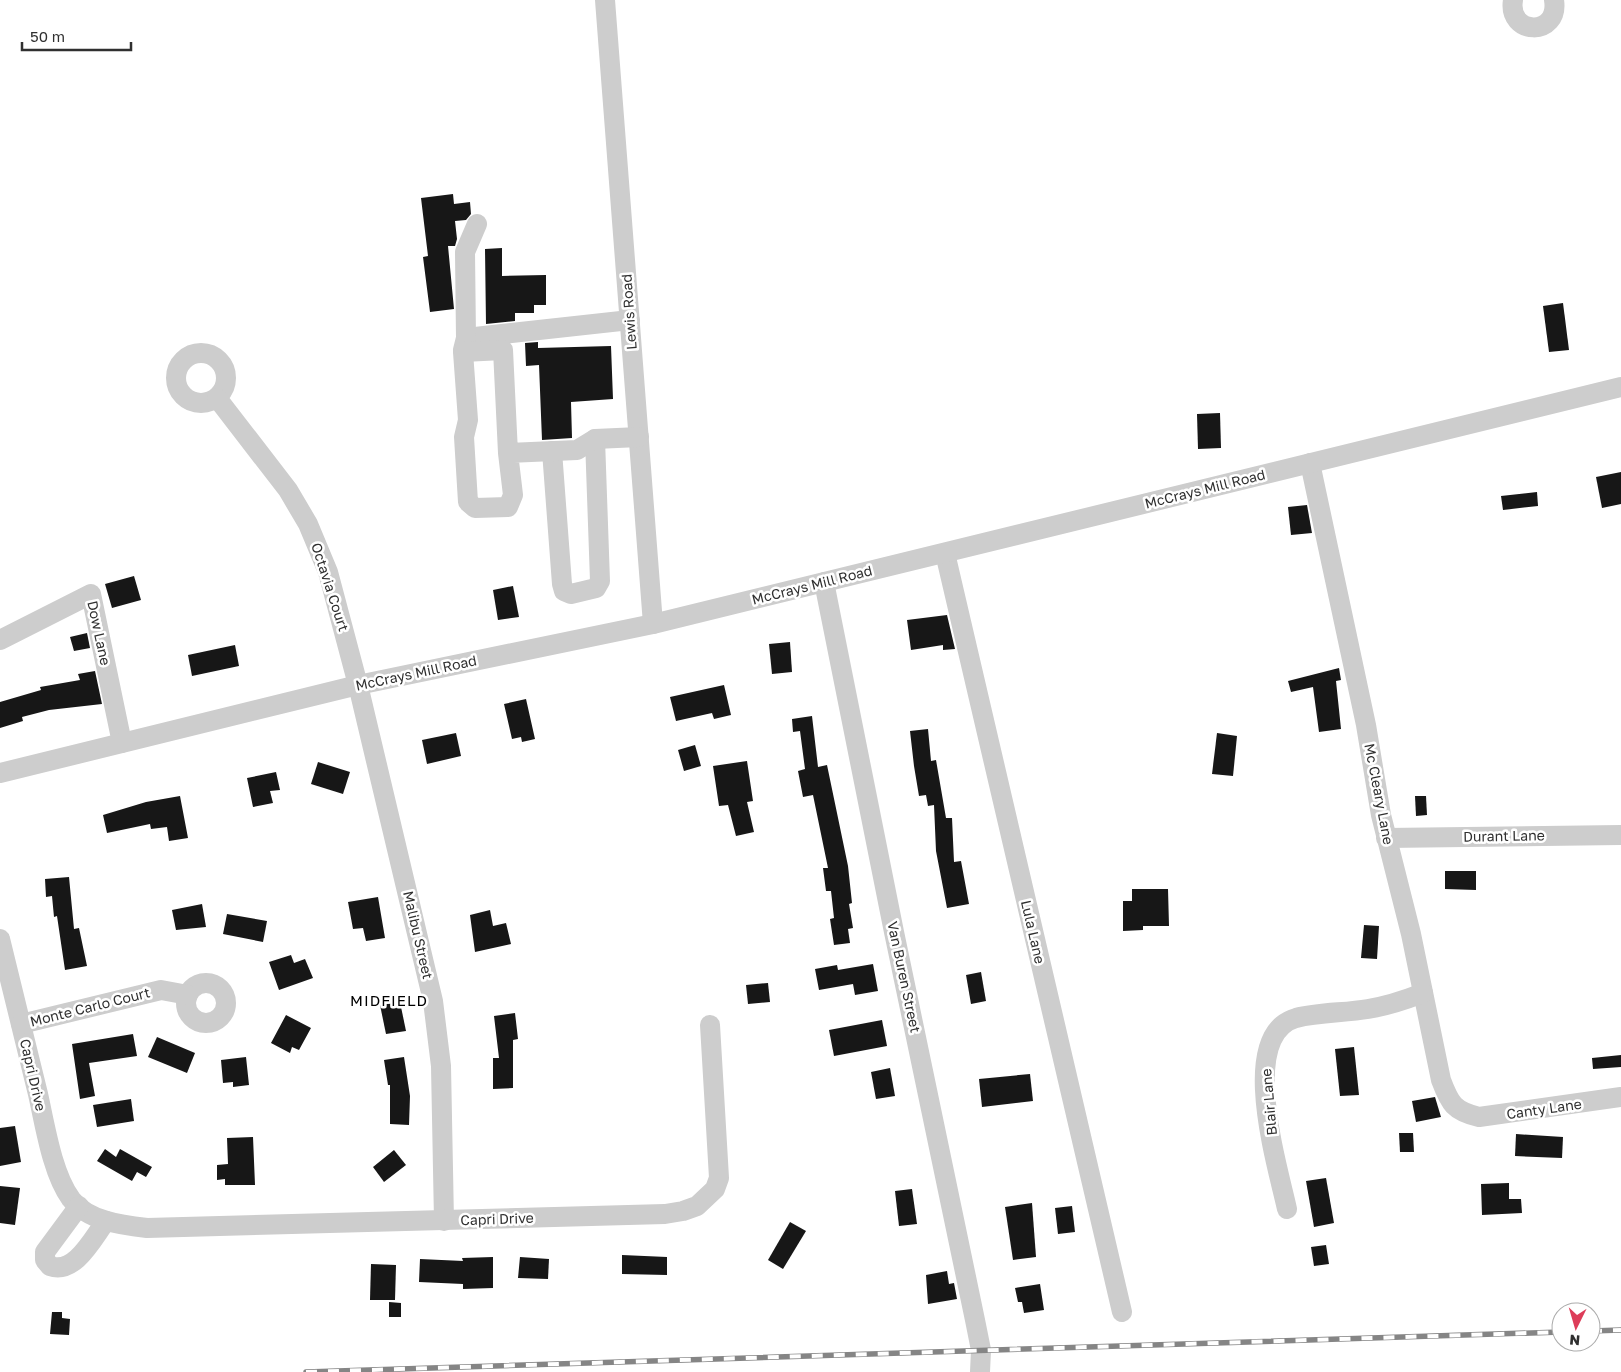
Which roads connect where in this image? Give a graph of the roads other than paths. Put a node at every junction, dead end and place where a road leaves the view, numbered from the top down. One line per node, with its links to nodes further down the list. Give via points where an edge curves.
1 (606, 0): 5 (street, Lewis Road)
2 (1513, 0): 3 (street, via 1516,19 1533,28 1551,19)
3 (1554, 0)
4 (476, 224): 6 (street, via 465,252)
5 (630, 320): 6 (street); 9 (street, Lewis Road)
6 (464, 345): 12 (street, via 503,350); 12 (street, via 468,502 475,508 508,507 513,495)
7 (1621, 387): 13 (street, McCrays Mill Road)
8 (217, 398): 18 (street, Octavia Court, via 288,490 308,524 328,572)
9 (639, 437): 10 (street); 16 (street, Lewis Road)
10 (594, 439): 11 (street, via 577,450); 11 (street, via 600,581 596,588 571,594 564,591 562,584)
11 (552, 452): 12 (street)
12 (508, 453)
13 (1310, 463): 14 (street, McCrays Mill Road); 22 (street, Mc Cleary Lane, via 1366,725)
14 (945, 553): 15 (street, McCrays Mill Road); 34 (street, Lula Lane)
15 (824, 582): 16 (street, McCrays Mill Road); 35 (street, Van Buren Street, via 981,1350)
16 (653, 624): 18 (street, McCrays Mill Road)
17 (0, 640): 19 (street, Dow Lane, via 92,594)
18 (358, 685): 19 (street, McCrays Mill Road); 33 (street, Malibu Street, via 433,1001 441,1066)
19 (122, 742): 20 (street, McCrays Mill Road)
20 (0, 773)
21 (1621, 835): 22 (street, Durant Lane)
22 (1386, 838): 24 (street, Mc Cleary Lane)
23 (0, 939): 26 (street, Capri Drive)
24 (1423, 993): 29 (street, Mc Cleary Lane, via 1441,1080 1449,1101); 31 (street, Blair Lane, via 1368,1009 1298,1017 1273,1034 1265,1059 1268,1115)
25 (188, 995): 26 (street, Monte Carlo Court, via 161,990)
26 (21, 1024): 30 (street, Capri Drive, via 50,1147 65,1187)
27 (710, 1025): 33 (street, Capri Drive, via 720,1162 719,1178 707,1198 683,1211 665,1214)
28 (1621, 1098): 29 (street, Canty Lane, via 1495,1116)
29 (1466, 1114)
30 (79, 1206): 32 (street, Capri Drive); 32 (street, via 45,1252 45,1260 50,1266 63,1268 72,1264)
31 (1288, 1209)
32 (106, 1221): 33 (street, Capri Drive, via 171,1229)
33 (444, 1221)
34 (1122, 1312)
35 (980, 1372)

